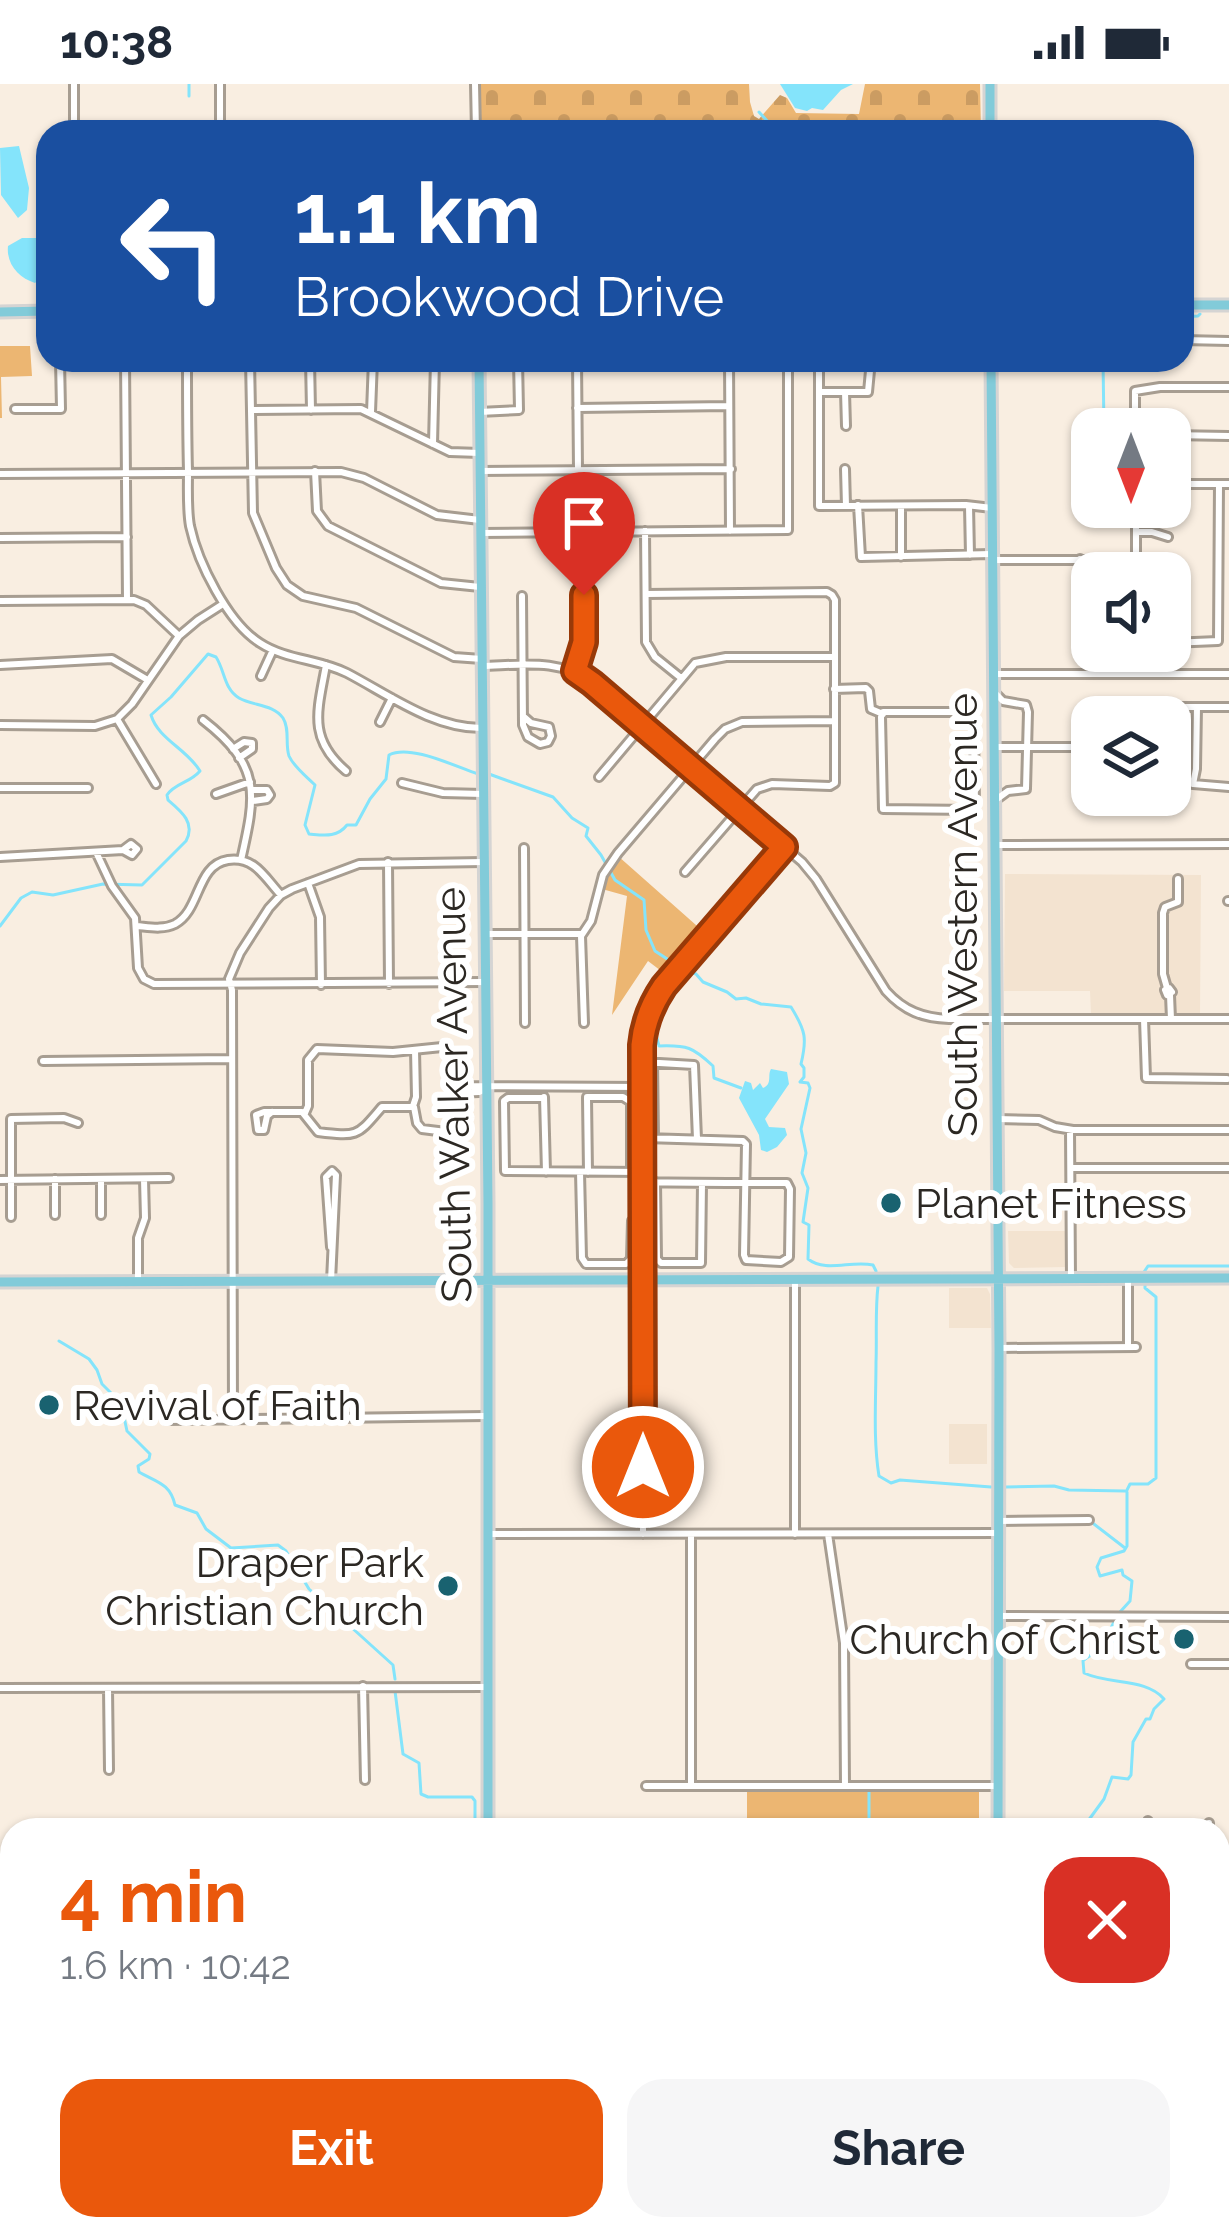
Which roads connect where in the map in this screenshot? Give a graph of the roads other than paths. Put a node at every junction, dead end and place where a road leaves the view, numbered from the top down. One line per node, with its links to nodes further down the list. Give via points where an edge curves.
1 (74, 84): 5 (street)
2 (220, 84): 6 (street)
3 (475, 84): 7 (street)
4 (990, 84): 8 (main road)
5 (74, 120)
6 (220, 120)
7 (476, 120)
8 (990, 120)
9 (1194, 305): 10 (main road)
10 (1229, 305)
11 (36, 311): 12 (main road)
12 (0, 312)
13 (1194, 340): 14 (street)
14 (1229, 341)
15 (60, 372): 36 (street, via 62,409)
16 (125, 372): 53 (street)
17 (187, 372): 51 (street)
18 (250, 372): 37 (street)
19 (310, 372): 38 (street)
20 (373, 372): 39 (street)
21 (436, 372): 44 (street)
22 (479, 372): 40 (main road, South Walker Avenue)
23 (518, 372): 40 (street, via 519,410)
24 (577, 372): 34 (street)
25 (729, 372): 33 (street)
26 (788, 372): 66 (street, via 788,530)
27 (819, 372): 31 (street)
28 (870, 372): 32 (street, via 868,392)
29 (991, 372): 62 (main road, South Western Avenue)
30 (1229, 387): 35 (street, via 1135,391)
31 (819, 392): 32 (street); 59 (street, via 819,506)
32 (845, 392): 41 (street)
33 (729, 406): 34 (street); 46 (street)
34 (577, 408): 48 (street)
35 (1135, 408)
36 (15, 409)
37 (251, 410): 38 (street); 52 (street)
38 (310, 410): 39 (street)
39 (371, 412): 44 (street)
40 (479, 412): 45 (main road, South Walker Avenue)
41 (846, 427)
42 (1191, 435): 43 (street)
43 (1229, 436)
44 (433, 444): 45 (street)
45 (480, 453): 50 (main road, South Walker Avenue)
46 (730, 469): 48 (street); 66 (street)
47 (845, 469): 59 (street)
48 (578, 470): 50 (street)
49 (315, 471): 52 (street); 63 (street, via 360,476 437,515); 77 (street, via 317,511 328,526 441,584)
50 (480, 471): 63 (main road, South Walker Avenue)
51 (188, 472): 52 (street); 53 (street); 83 (street, via 192,533)
52 (251, 472): 88 (street, via 254,517 286,586)
53 (126, 473): 54 (street); 69 (street)
54 (0, 474)
55 (1191, 484): 56 (street)
56 (1219, 484): 57 (street); 85 (street, via 1218,640)
57 (1229, 484)
58 (901, 505): 60 (street); 61 (street); 74 (street)
59 (846, 506): 60 (street)
60 (858, 506): 74 (street, via 859,556)
61 (969, 506): 62 (street); 73 (street)
62 (992, 508): 75 (main road, South Western Avenue)
63 (480, 520): 67 (main road, South Walker Avenue)
64 (1136, 528): 68 (street)
65 (645, 531): 66 (street); 67 (street); 78 (street)
66 (730, 531)
67 (481, 532): 77 (main road, South Walker Avenue)
68 (1136, 532): 70 (street); 72 (street)
69 (127, 536): 71 (street); 81 (street)
70 (1168, 536)
71 (0, 538)
72 (1136, 552)
73 (970, 555): 74 (street); 75 (street)
74 (901, 557)
75 (992, 557): 76 (street); 93 (main road, South Western Avenue)
76 (1071, 560)
77 (481, 586): 88 (main road, South Walker Avenue)
78 (646, 594): 87 (street, via 827,592); 96 (street, via 646,642)
79 (584, 595): 92 (street)
80 (522, 596): 91 (street)
81 (127, 600): 82 (street); 84 (street, via 146,604)
82 (0, 601)
83 (223, 604): 84 (street); 86 (street)
84 (179, 636): 97 (street)
85 (1191, 642)
86 (272, 650): 89 (street); 95 (street)
87 (834, 657): 96 (street, via 704,659); 98 (street)
88 (482, 662): 91 (street); 114 (main road, South Walker Avenue)
89 (326, 664): 100 (street); 123 (street, via 319,735)
90 (0, 665): 97 (street, via 112,659)
91 (523, 665): 92 (street); 107 (street)
92 (575, 671): 112 (street)
93 (993, 674): 94 (street); 99 (main road, South Western Avenue)
94 (1229, 674)
95 (261, 676)
96 (681, 678): 112 (street)
97 (148, 680): 108 (street)
98 (834, 688): 106 (street, via 866,688 871,709); 110 (street)
99 (993, 691): 101 (street); 105 (main road, South Western Avenue)
100 (392, 698): 111 (street); 114 (street, via 457,726)
101 (1008, 703): 105 (street); 116 (street, via 1026,705)
102 (1191, 706): 103 (street)
103 (1196, 706): 104 (street); 128 (street)
104 (1229, 706)
105 (993, 713): 115 (main road, South Western Avenue)
106 (883, 714): 120 (street, via 970,712); 138 (street, via 883,809)
107 (523, 716): 107 (street, via 532,740 548,742 549,728)
108 (117, 719): 113 (street); 127 (street)
109 (203, 720): 118 (street)
110 (834, 721): 122 (street, via 737,723); 139 (street, via 834,784 767,785)
111 (380, 722)
112 (642, 726): 122 (street); 124 (street)
113 (3, 727)
114 (483, 728): 135 (main road, South Walker Avenue)
115 (994, 747): 116 (street); 121 (main road, South Western Avenue)
116 (1028, 747): 117 (street); 133 (street, via 1026,789)
117 (1071, 747)
118 (233, 749): 119 (street); 119 (street, via 252,742)
119 (239, 758): 129 (street)
120 (976, 761): 121 (street); 138 (street)
121 (994, 761): 125 (main road, South Western Avenue)
122 (692, 767): 139 (street); 157 (street, via 610,862)
123 (346, 771)
124 (598, 777)
125 (994, 778): 133 (street); 137 (main road, South Western Avenue)
126 (402, 783): 135 (street)
127 (156, 784)
128 (1193, 784): 130 (street)
129 (251, 786): 134 (street); 136 (street); 136 (street, via 270,795)
130 (1229, 787)
131 (0, 788): 132 (street)
132 (88, 788)
133 (1008, 790): 137 (street)
134 (216, 794)
135 (483, 794): 149 (main road, South Walker Avenue)
136 (253, 801): 147 (street)
137 (994, 805): 138 (street); 140 (main road, South Western Avenue)
138 (975, 808)
139 (739, 809): 142 (street); 150 (street)
140 (994, 844): 141 (street); 162 (main road, South Western Avenue)
141 (1229, 844)
142 (784, 847): 162 (street, via 816,878 897,1003 927,1017); 171 (street, via 657,996)
143 (524, 848): 156 (street)
144 (123, 850): 145 (street)
145 (96, 851): 146 (street); 154 (street)
146 (0, 856)
147 (241, 860): 153 (street); 154 (street, via 212,867 176,923)
148 (388, 862): 149 (street); 152 (street); 159 (street)
149 (484, 862): 155 (main road, South Walker Avenue)
150 (685, 872)
151 (1178, 879): 164 (street, via 1178,902 1163,913)
152 (308, 882): 153 (street); 160 (street, via 320,917)
153 (281, 895): 161 (street, via 235,963)
154 (137, 926): 161 (street, via 140,973 148,982)
155 (485, 934): 156 (street); 158 (main road, South Walker Avenue)
156 (525, 934): 157 (street); 166 (street)
157 (581, 934): 167 (street)
158 (485, 982): 159 (street); 177 (main road, South Walker Avenue)
159 (388, 984): 160 (street)
160 (321, 985): 161 (street)
161 (231, 986): 169 (street)
162 (996, 1019): 163 (street); 184 (main road, South Western Avenue)
163 (1144, 1019): 164 (street); 173 (street, via 1146,1078)
164 (1171, 1019): 165 (street)
165 (1229, 1019)
166 (526, 1023)
167 (584, 1023)
168 (415, 1050): 178 (street, via 449,1049); 181 (street); 183 (street, via 313,1051)
169 (232, 1059): 170 (street); 220 (street)
170 (43, 1061)
171 (643, 1062): 172 (street); 176 (street)
172 (652, 1062): 189 (street); 190 (street, via 694,1065)
173 (1226, 1079)
174 (545, 1087): 175 (street); 177 (street); 179 (street)
175 (587, 1087): 176 (street); 180 (street)
176 (643, 1087): 188 (street)
177 (487, 1088): 178 (street); 221 (main road, South Walker Avenue)
178 (456, 1089): 181 (street, via 456,1119 442,1132 422,1129)
179 (544, 1097): 193 (street); 193 (street, via 503,1101 503,1136 505,1172)
180 (587, 1097): 194 (street); 195 (street, via 631,1102)
181 (412, 1106): 183 (street, via 384,1106 354,1132 318,1132)
182 (272, 1112): 183 (street)
183 (305, 1113)
184 (997, 1119): 186 (street); 211 (main road, South Western Avenue)
185 (79, 1123): 198 (street, via 11,1119)
186 (1070, 1130): 187 (street); 191 (street)
187 (1229, 1130)
188 (644, 1138): 189 (street); 196 (street)
189 (654, 1138): 190 (street)
190 (697, 1139): 205 (street, via 743,1141)
191 (1070, 1168): 192 (street); 212 (street)
192 (1229, 1168)
193 (546, 1172): 194 (street)
194 (584, 1172): 195 (street); 209 (street, via 586,1264 626,1264 632,1221)
195 (631, 1172): 196 (street)
196 (644, 1172): 202 (street)
197 (169, 1178): 201 (street)
198 (3, 1179): 199 (street); 208 (street)
199 (55, 1179): 200 (street); 206 (street)
200 (101, 1179): 201 (street); 207 (street)
201 (144, 1179): 219 (street)
202 (644, 1182): 203 (street); 209 (street)
203 (656, 1182): 204 (street); 204 (street, via 661,1263 701,1263)
204 (701, 1183): 205 (street)
205 (745, 1183): 205 (street, via 788,1184 787,1260 746,1260)
206 (55, 1215)
207 (101, 1215)
208 (11, 1217)
209 (644, 1218): 216 (street)
210 (331, 1226): 210 (street, via 336,1175 332,1172 326,1175); 217 (street)
211 (998, 1278): 212 (main road); 215 (main road); 222 (main road, South Western Avenue)
212 (1071, 1278): 213 (main road)
213 (1128, 1278): 214 (main road); 222 (street, via 1132,1347)
214 (1229, 1278)
215 (795, 1279): 216 (main road); 231 (street)
216 (644, 1280): 221 (main road); 229 (street)
217 (331, 1281): 220 (main road); 221 (main road)
218 (0, 1282): 219 (main road)
219 (138, 1282): 220 (main road)
220 (233, 1282): 225 (street)
221 (488, 1282): 223 (main road, South Walker Avenue)
222 (999, 1348): 227 (main road, South Western Avenue)
223 (488, 1416): 225 (street); 228 (main road, South Walker Avenue)
224 (166, 1420): 225 (street)
225 (233, 1420)
226 (1089, 1520): 227 (street)
227 (999, 1527): 232 (street); 233 (main road, South Western Avenue)
228 (488, 1534): 229 (street); 238 (main road, South Walker Avenue)
229 (643, 1534): 230 (street)
230 (691, 1534): 231 (street); 243 (street)
231 (794, 1534): 232 (street)
232 (828, 1534): 245 (street, via 844,1643)
233 (998, 1616): 234 (street); 246 (main road, South Western Avenue)
234 (1229, 1617)
235 (1191, 1664): 236 (street)
236 (1229, 1664)
237 (363, 1686): 238 (street); 240 (street); 242 (street)
238 (488, 1687): 247 (main road, South Walker Avenue)
239 (0, 1688): 240 (street)
240 (108, 1688): 241 (street)
241 (109, 1770)
242 (364, 1780)
243 (691, 1785): 244 (street); 245 (street)
244 (646, 1786)
245 (845, 1786): 246 (street)
246 (998, 1786): 248 (main road, South Western Avenue)
247 (488, 1818)
248 (998, 1818)

